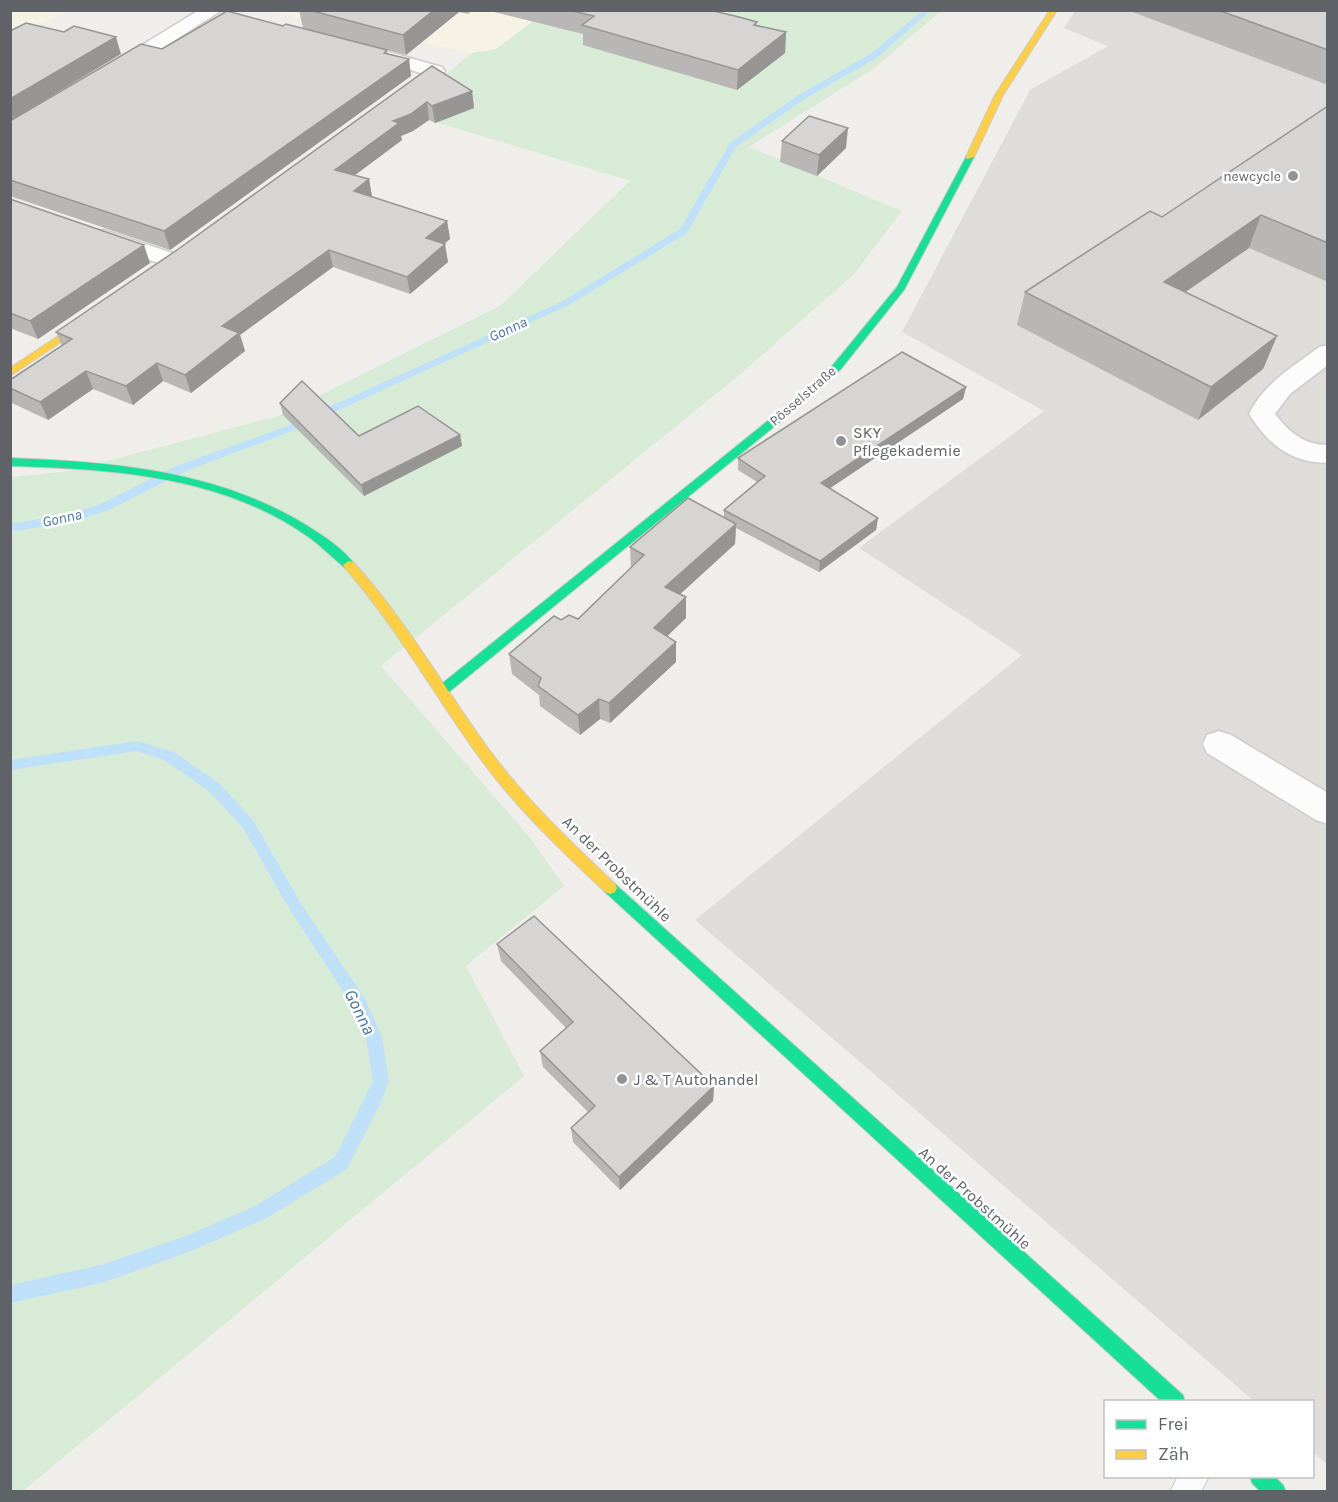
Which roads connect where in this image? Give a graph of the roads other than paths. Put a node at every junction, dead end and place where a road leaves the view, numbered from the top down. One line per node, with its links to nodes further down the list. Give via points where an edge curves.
1 (1054, 10): 14 (street, Pösselstraße, via 999,95 901,288 837,367)
2 (212, 11): 3 (street); 6 (street)
3 (234, 18)
4 (349, 47): 5 (street)
5 (430, 76)
6 (100, 78)
7 (86, 231): 8 (street)
8 (173, 261)
9 (106, 307): 11 (street)
10 (1323, 362): 12 (street, via 1272,397 1262,414 1289,446)
11 (10, 373)
12 (1328, 453)
13 (10, 462): 14 (street, An der Probstmühle, via 116,467 182,480 220,490 293,522 326,541 359,574 394,615)
14 (444, 688): 17 (street, An der Probstmühle, via 483,751 573,852)
15 (1219, 744): 16 (street)
16 (1328, 810)
17 (1175, 1400)
18 (1194, 1478): 20 (lane)
19 (1261, 1478): 21 (street)
20 (1184, 1491)
21 (1276, 1491)

